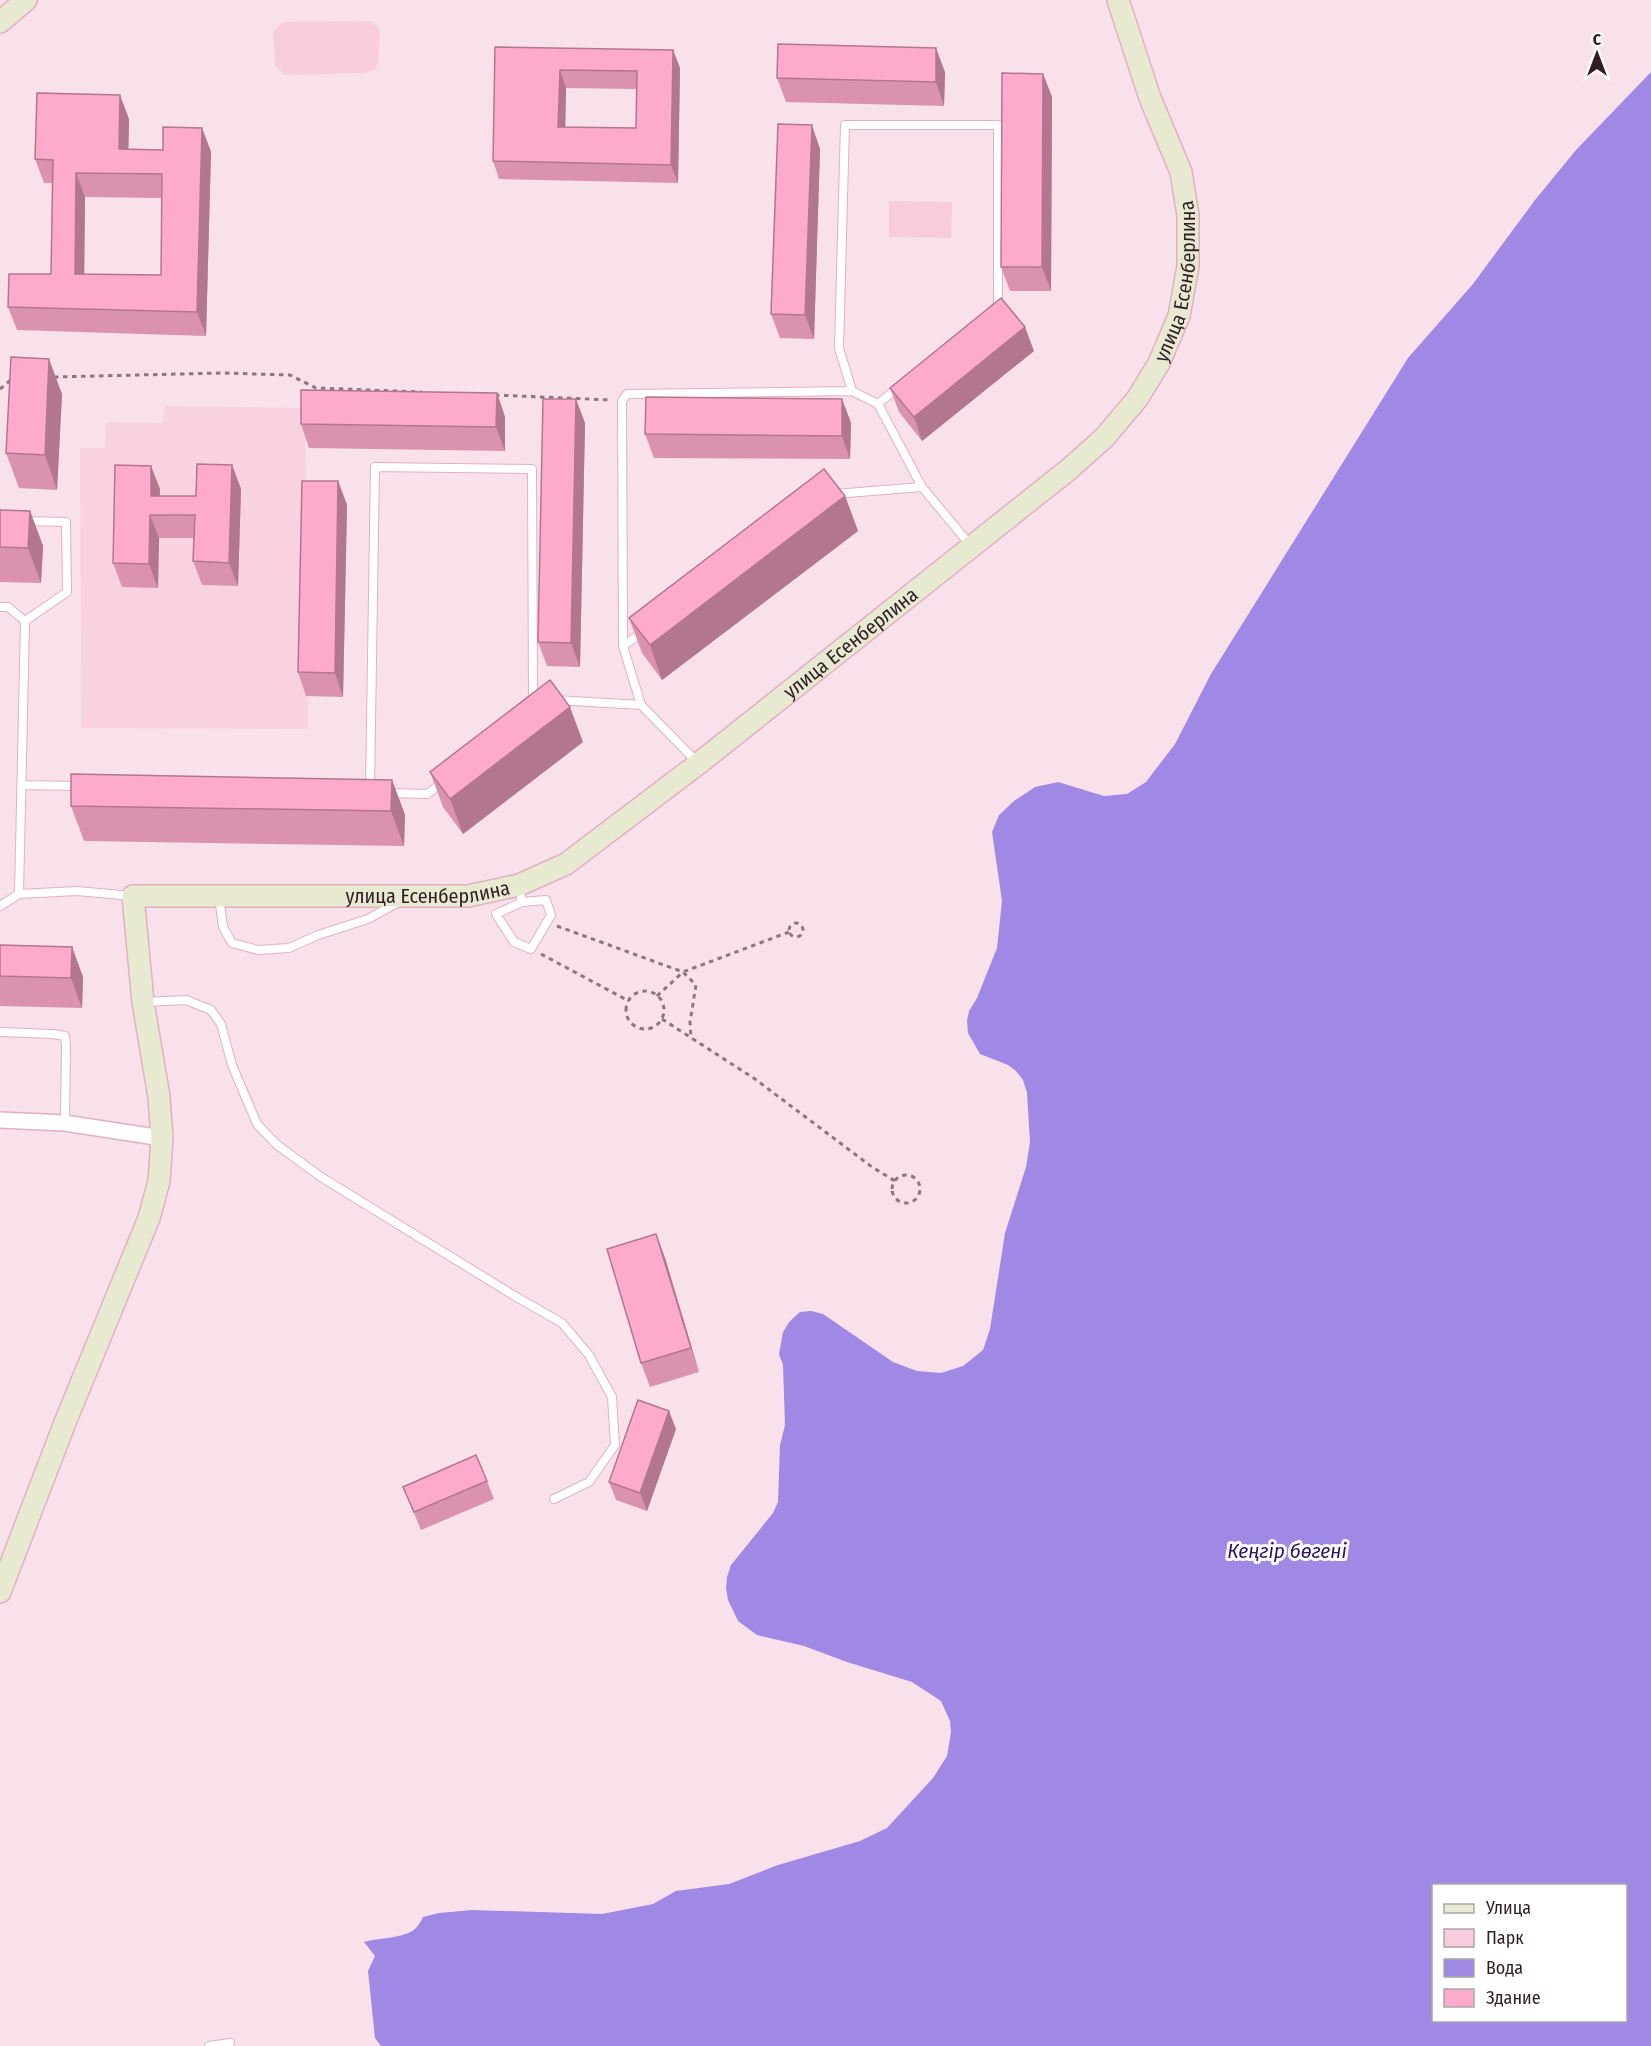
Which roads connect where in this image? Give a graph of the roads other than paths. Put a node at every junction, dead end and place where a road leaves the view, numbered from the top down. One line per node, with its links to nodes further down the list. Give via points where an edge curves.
1 (26, 0): 3 (street)
2 (1118, 0): 11 (street, улица Есенберлина, via 1150,98 1180,172 1188,215 1188,266 1179,316 1159,363 1137,399 1104,438)
3 (0, 22)
4 (989, 313): 6 (lane, via 998,306 998,125 845,125 839,348)
5 (905, 381): 7 (lane)
6 (852, 391): 7 (lane); 15 (lane, via 627,394 622,400)
7 (878, 404): 8 (lane)
8 (922, 487): 9 (lane); 11 (lane)
9 (829, 494)
10 (11, 520): 13 (lane, via 66,522 67,592)
11 (971, 546): 19 (street, улица Есенберлина)
12 (0, 607): 13 (lane, via 8,607)
13 (25, 621): 21 (lane)
14 (651, 625): 15 (lane)
15 (623, 646): 16 (lane)
16 (640, 705): 17 (lane, via 556,700); 19 (lane)
17 (549, 706)
18 (533, 717): 24 (lane, via 532,470 375,467)
19 (698, 764): 26 (street, улица Есенберлина)
20 (446, 780): 24 (lane, via 427,794)
21 (21, 785): 22 (lane); 25 (lane)
22 (91, 787)
23 (358, 792): 24 (lane)
24 (369, 793)
25 (19, 894): 28 (lane, via 77,891); 30 (lane)
26 (520, 894): 26 (lane, via 496,914 514,942 531,949 551,915 546,900); 29 (street, улица Есенберлина)
27 (218, 895): 28 (street, улица Есенберлина); 29 (street, улица Есенберлина); 29 (lane, via 223,927 232,943 258,950 289,948 368,919)
28 (133, 896): 31 (street)
29 (409, 896)
30 (0, 906)
31 (143, 1002): 35 (street); 36 (lane, via 186,1000 211,1010 221,1024 232,1065 257,1124 276,1144 331,1183 562,1323 589,1355 612,1397 615,1445 589,1482)
32 (0, 1032): 34 (lane, via 65,1036)
33 (0, 1120): 34 (street)
34 (65, 1123): 35 (street)
35 (162, 1138): 37 (street, via 159,1180 149,1218)
36 (554, 1499)
37 (0, 1592)
38 (230, 2043): 39 (lane)
39 (209, 2046)

